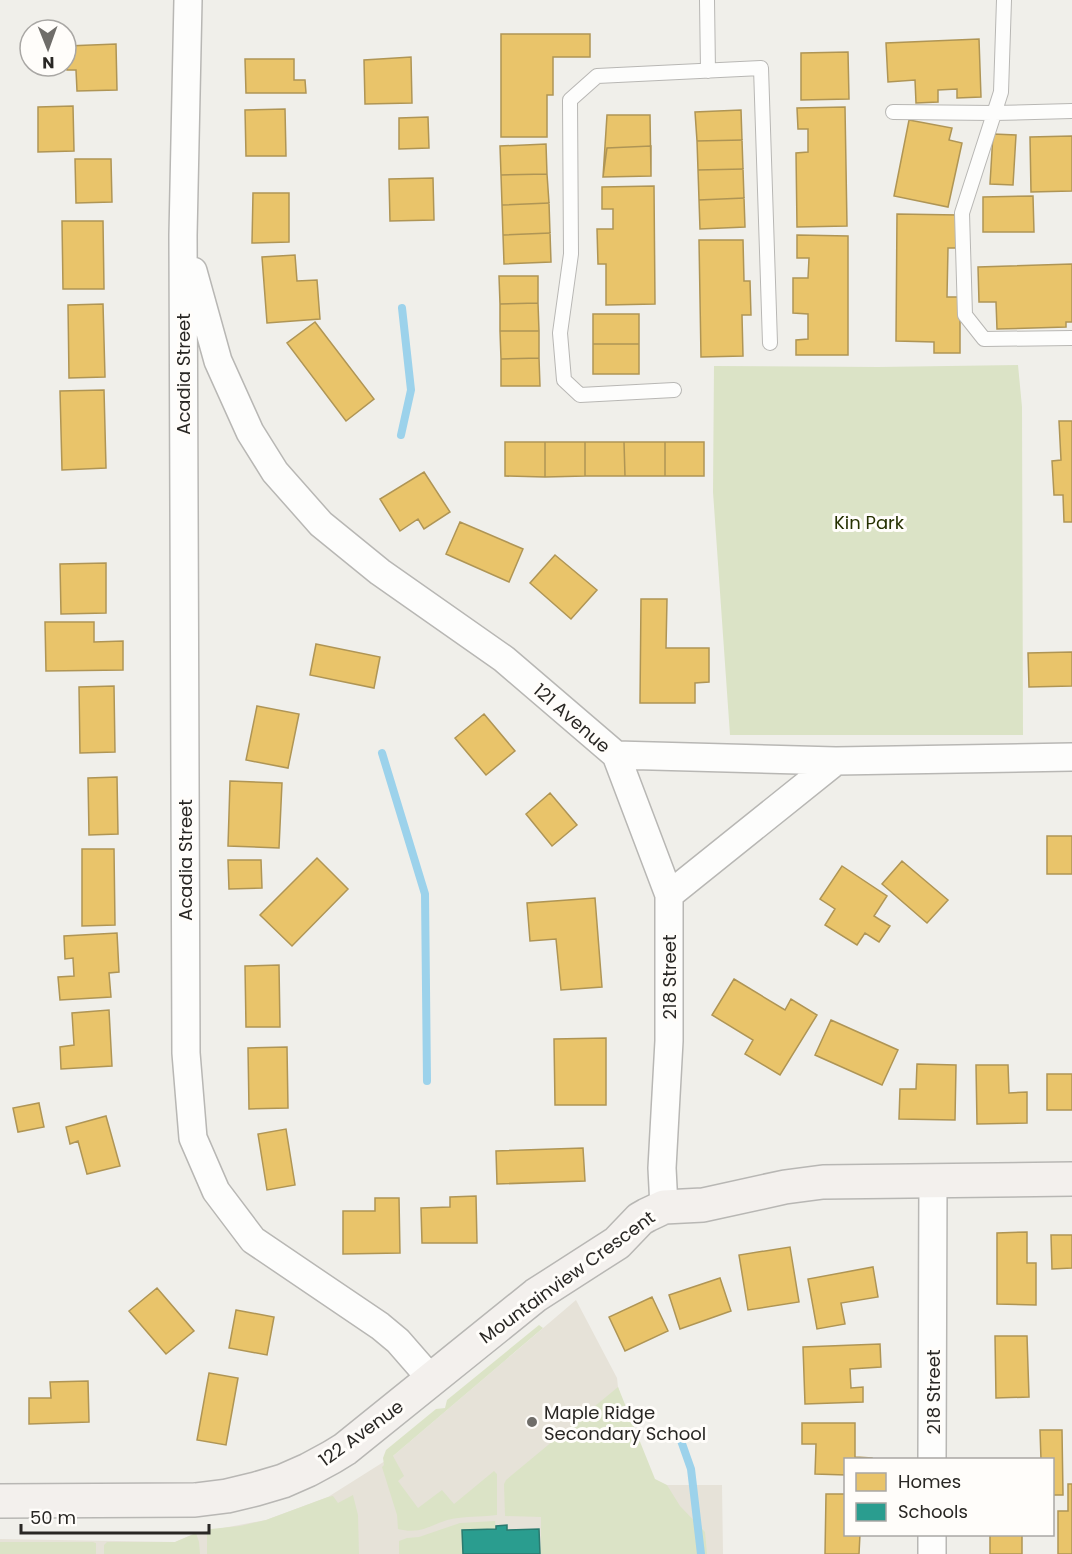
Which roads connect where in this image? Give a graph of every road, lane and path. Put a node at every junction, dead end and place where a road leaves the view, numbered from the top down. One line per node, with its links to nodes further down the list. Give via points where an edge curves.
1 (188, 0): 8 (street, Acadia Street)
2 (707, 0): 4 (lane)
3 (1004, 0): 7 (lane, via 1001,92)
4 (708, 70): 10 (lane, via 761,68); 11 (lane, via 597,76 570,100 571,254 560,333 564,380 580,395)
5 (1072, 111): 7 (lane)
6 (893, 112): 7 (lane)
7 (994, 113): 9 (lane, via 962,213 965,315 984,339)
8 (183, 235): 12 (street, Acadia Street, via 218,361 250,432 275,472 321,524); 20 (street, Acadia Street, via 186,1041 193,1138 216,1191 253,1240 380,1326)
9 (1072, 338)
10 (770, 343)
11 (674, 390)
12 (380, 572): 13 (street, 121 Avenue, via 504,659)
13 (616, 755): 15 (street, 121 Avenue); 16 (street, 218 Street)
14 (1072, 758): 15 (street, 121 Avenue)
15 (836, 761): 16 (street)
16 (669, 896): 19 (street, 218 Street)
17 (1072, 1179): 18 (street, Mountainview Crescent)
18 (933, 1180): 19 (street, Mountainview Crescent, via 804,1184 703,1205); 21 (street, 218 Street)
19 (664, 1207): 20 (street, Mountainview Crescent, via 640,1219 610,1248 536,1295)
20 (432, 1380): 22 (street, 122 Avenue, via 345,1449 308,1470 256,1489 195,1500)
21 (932, 1458)
22 (0, 1501)
23 (932, 1536): 24 (street)
24 (932, 1554)

